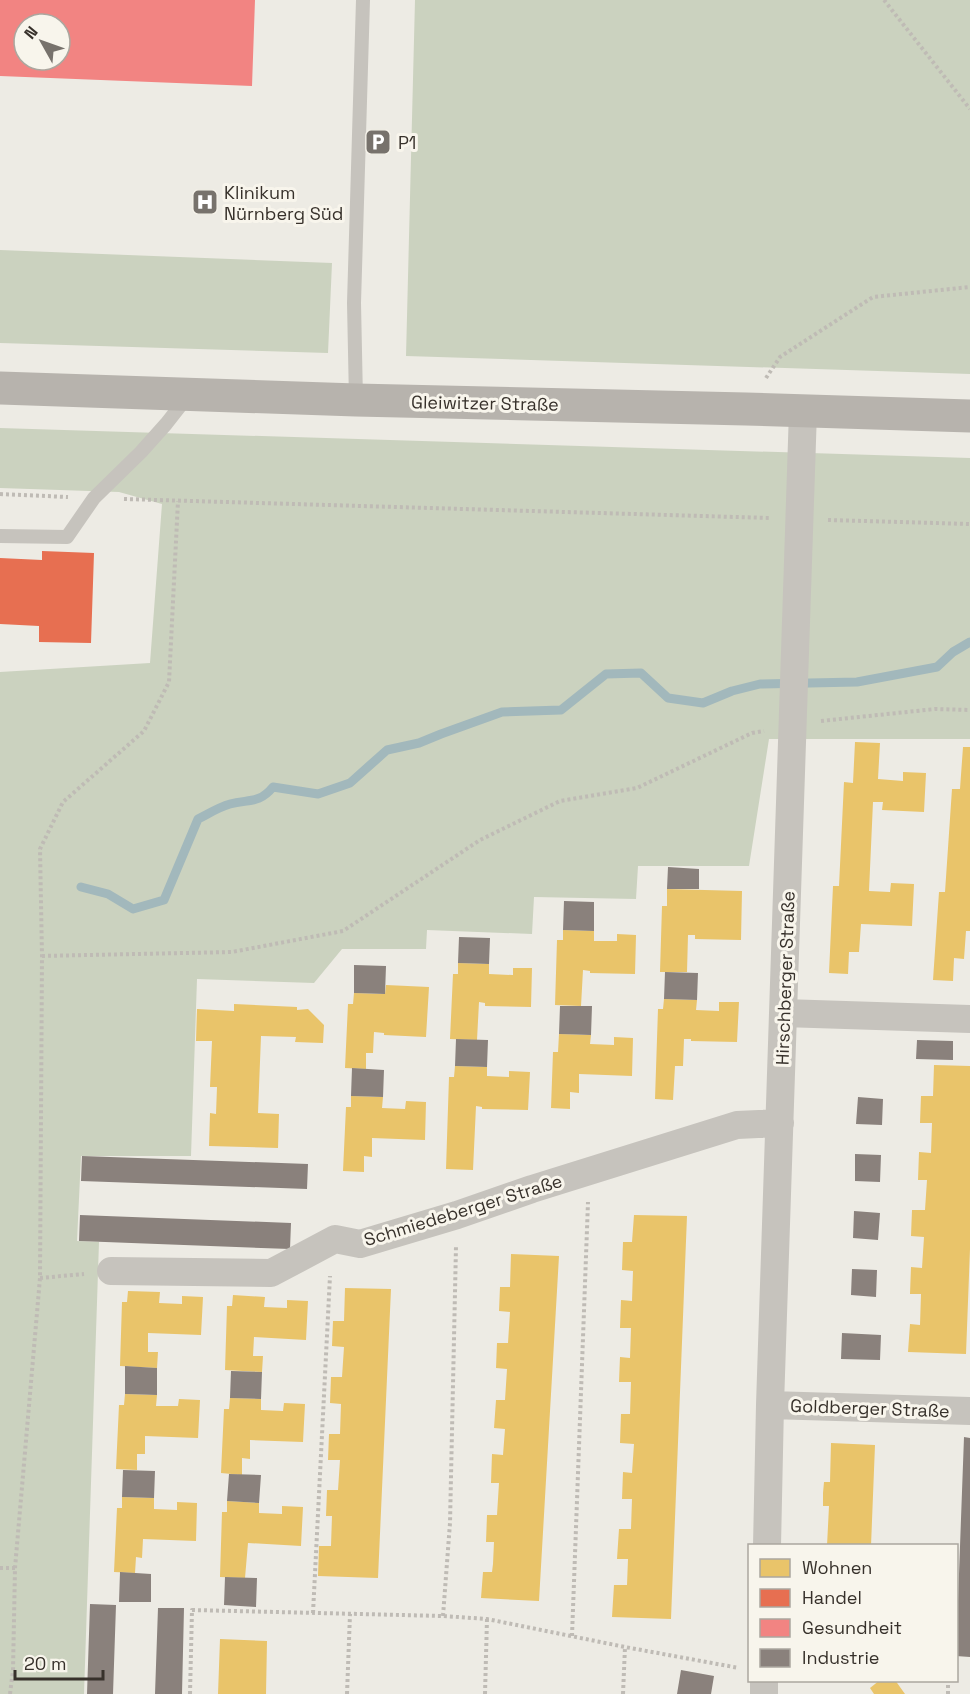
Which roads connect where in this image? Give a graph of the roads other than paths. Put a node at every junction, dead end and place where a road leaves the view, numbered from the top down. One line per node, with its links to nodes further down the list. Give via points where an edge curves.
1 (363, 0): 4 (lane, via 354,303)
2 (0, 388): 3 (main road, Gleiwitzer Straße)
3 (189, 394): 4 (main road, Gleiwitzer Straße); 7 (lane, via 141,452 94,498 67,537)
4 (356, 400): 5 (main road, Gleiwitzer Straße)
5 (803, 411): 6 (main road, Gleiwitzer Straße); 8 (street, Hirschberger Straße)
6 (970, 416)
7 (0, 536)
8 (783, 1013): 9 (street); 10 (street, Hirschberger Straße)
9 (970, 1019)
10 (780, 1123): 11 (street, Schmiedeberger Straße, via 737,1125 360,1244 335,1239 271,1274); 12 (street, Hirschberger Straße)
11 (111, 1272)
12 (770, 1405): 13 (street, Goldberger Straße); 14 (street, Hirschberger Straße)
13 (970, 1411)
14 (767, 1544)

